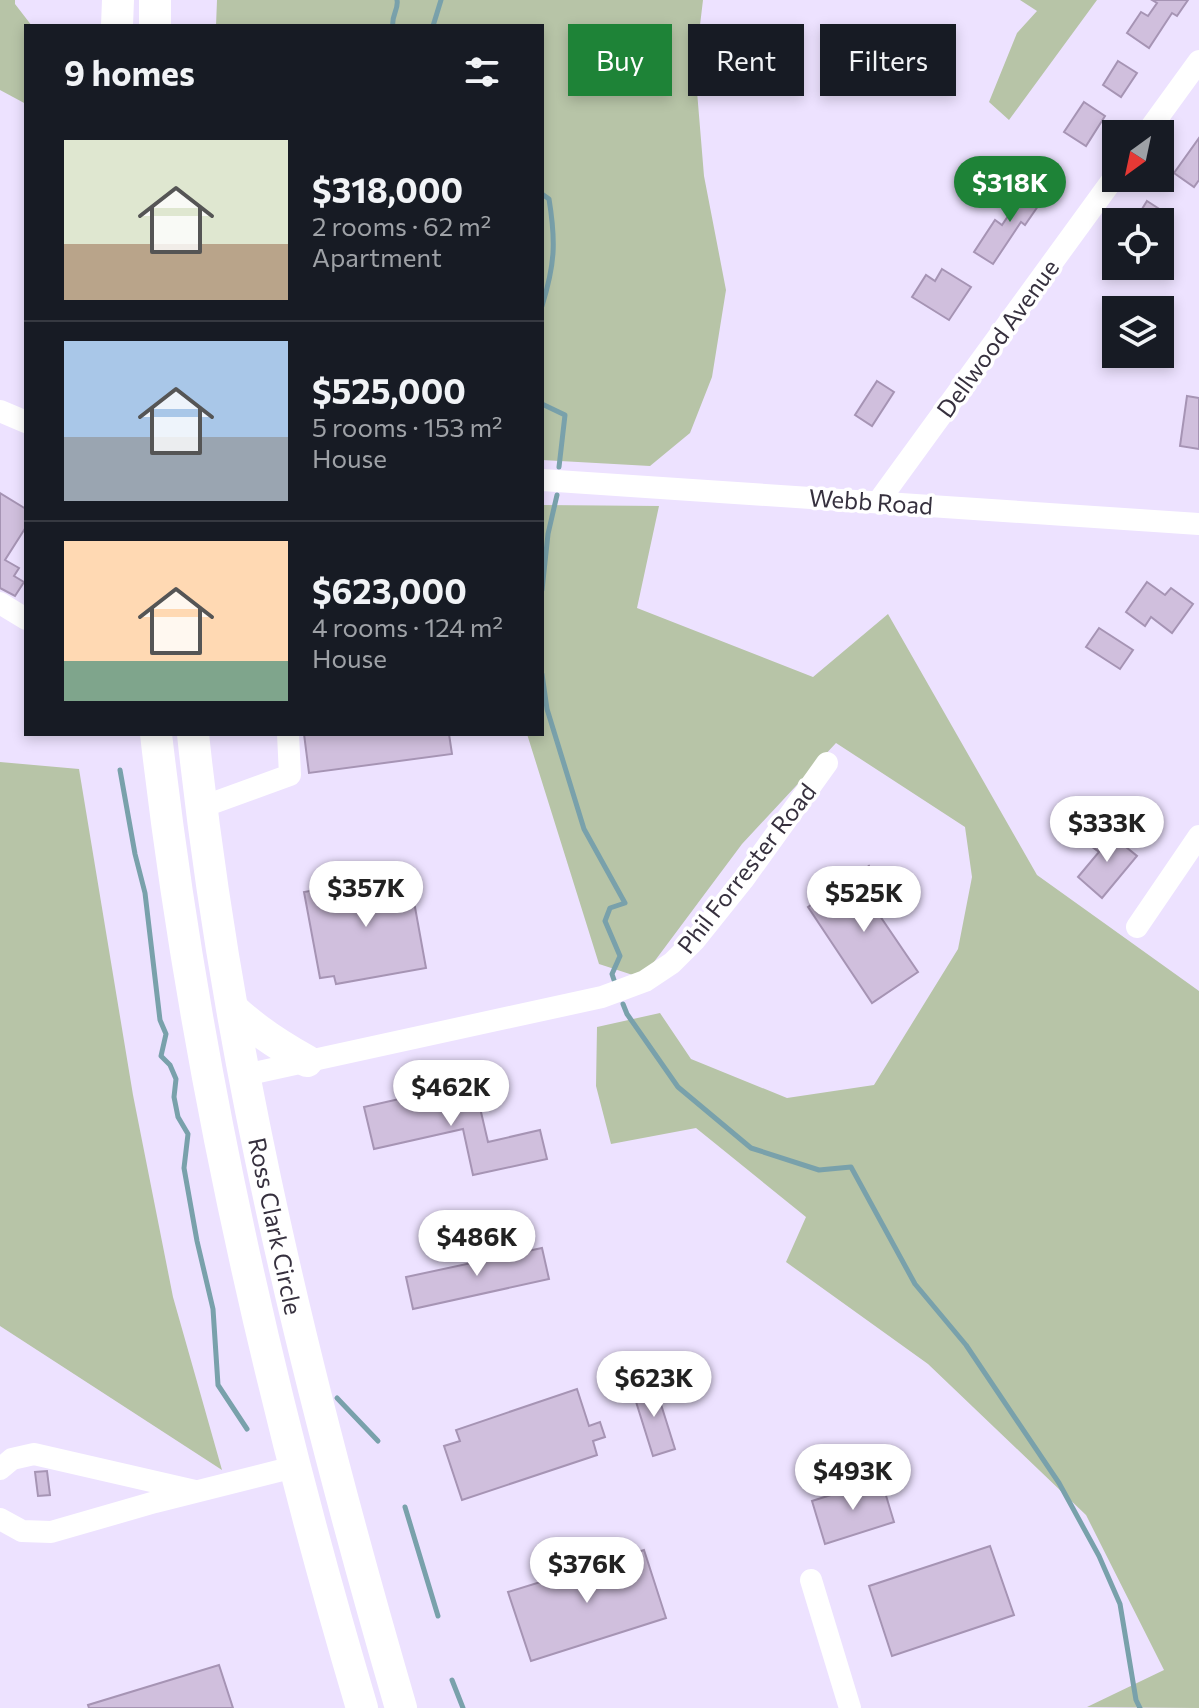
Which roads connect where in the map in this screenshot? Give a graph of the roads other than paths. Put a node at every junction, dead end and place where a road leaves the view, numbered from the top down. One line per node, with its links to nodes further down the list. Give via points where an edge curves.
1 (118, 0): 3 (highway)
2 (155, 0): 4 (highway)
3 (117, 24)
4 (155, 24)
5 (1199, 61): 6 (street)
6 (1156, 120)
7 (1104, 192): 11 (street, Dellwood Avenue)
8 (0, 411): 9 (street)
9 (24, 421)
10 (544, 480): 11 (street, Webb Road)
11 (878, 502): 12 (street, Webb Road)
12 (1199, 524)
13 (0, 603): 14 (street)
14 (24, 618)
15 (156, 736): 25 (highway, Ross Clark Circle)
16 (193, 736): 19 (highway, Ross Clark Circle)
17 (288, 736): 19 (street, via 290,775)
18 (827, 763): 23 (street, Phil Forrester Road, via 704,930 672,963 645,981 602,997)
19 (202, 807): 22 (highway, Ross Clark Circle)
20 (1197, 845): 21 (street)
21 (1137, 927)
22 (233, 1009): 23 (highway); 24 (highway, Ross Clark Circle)
23 (307, 1061): 24 (street, Phil Forrester Road)
24 (245, 1075): 25 (highway); 26 (highway, Ross Clark Circle)
25 (208, 1082): 27 (highway, Ross Clark Circle)
26 (312, 1389): 27 (highway); 34 (highway, Ross Clark Circle)
27 (276, 1397): 28 (highway, Ross Clark Circle)
28 (294, 1467): 30 (street); 33 (highway, Ross Clark Circle)
29 (0, 1469): 30 (street, via 12,1459 34,1454)
30 (197, 1491): 31 (street, via 51,1532 22,1531)
31 (0, 1519)
32 (811, 1580): 35 (street)
33 (362, 1708)
34 (401, 1708)
35 (850, 1708)

